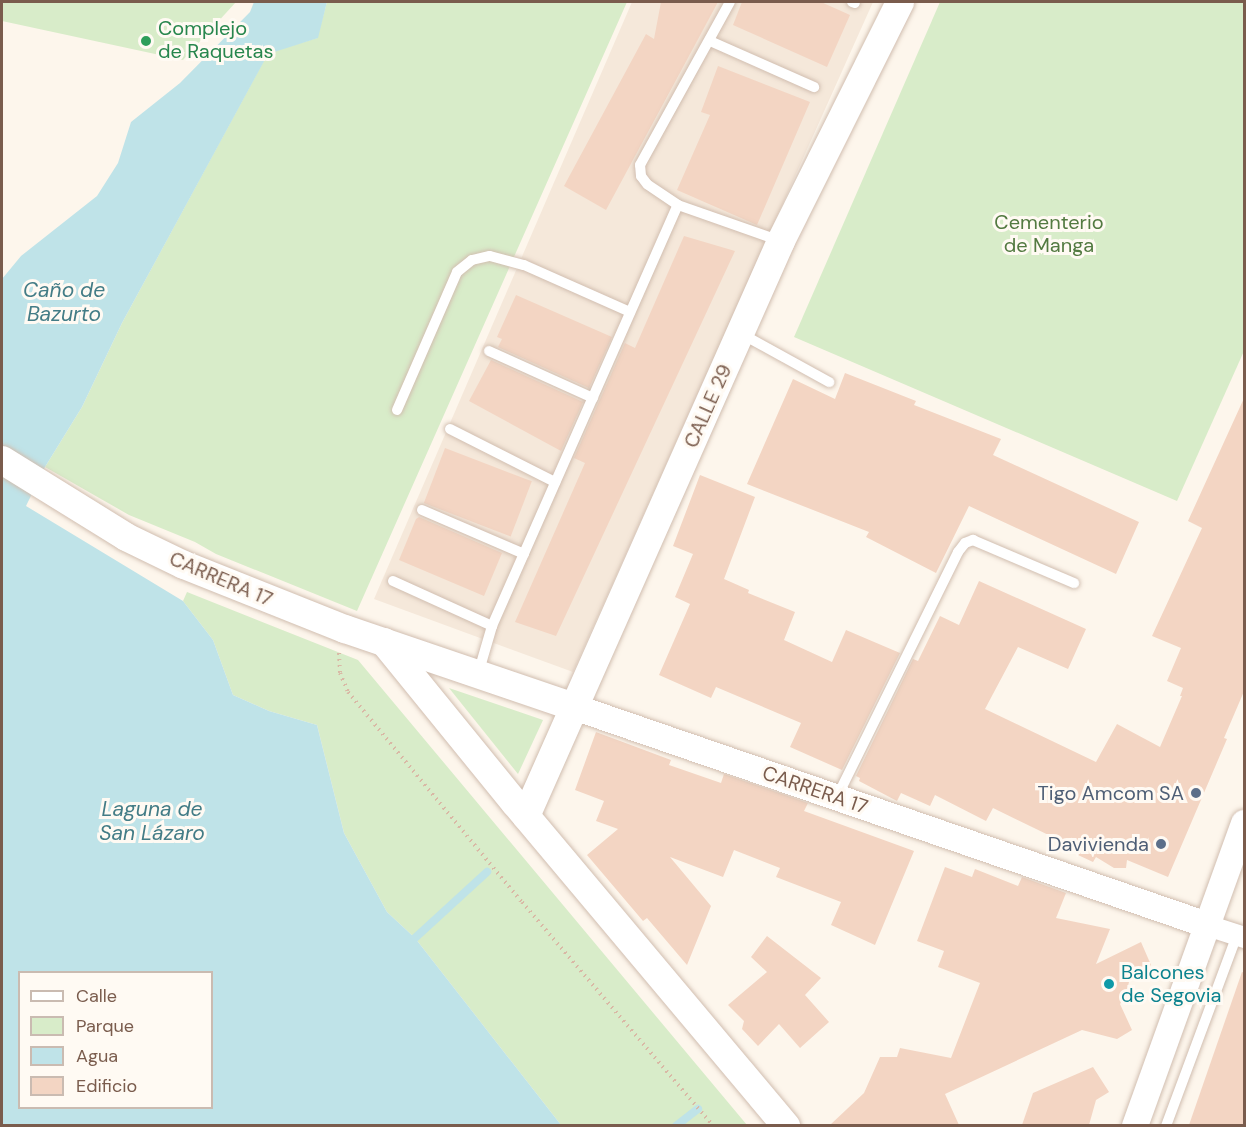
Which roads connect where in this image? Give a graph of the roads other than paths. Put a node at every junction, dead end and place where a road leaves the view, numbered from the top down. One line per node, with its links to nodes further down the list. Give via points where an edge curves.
1 (730, 2): 3 (lane)
2 (900, 2): 6 (main road, CALLE 29)
3 (710, 41): 4 (lane); 5 (lane, via 640,165 641,176 648,184)
4 (814, 87)
5 (678, 205): 6 (lane); 7 (lane)
6 (781, 240): 8 (main road, CALLE 29)
7 (630, 312): 11 (lane); 12 (lane, via 524,266 490,256 472,260 457,272)
8 (740, 333): 10 (lane); 23 (main road, CALLE 29)
9 (489, 351): 11 (lane)
10 (829, 382)
11 (593, 398): 15 (lane)
12 (397, 410)
13 (450, 429): 15 (lane)
14 (2, 460): 21 (main road, CARRERA 17, via 126,537 184,565)
15 (555, 482): 17 (lane)
16 (422, 510): 17 (lane)
17 (524, 554): 20 (lane)
18 (393, 581): 20 (lane)
19 (1074, 583): 24 (lane, via 973,540 965,543)
20 (492, 626): 22 (lane)
21 (384, 642): 22 (main road, CARRERA 17); 25 (main road)
22 (478, 674): 23 (main road, CARRERA 17)
23 (574, 707): 24 (street, CARRERA 17); 25 (main road, CALLE 29)
24 (837, 797): 27 (street, CARRERA 17)
25 (526, 816): 29 (main road)
26 (1245, 823): 27 (street)
27 (1207, 925): 28 (street, CARRERA 17); 30 (street)
28 (1241, 936): 31 (lane)
29 (786, 1125)
30 (1135, 1125)
31 (1166, 1125)

